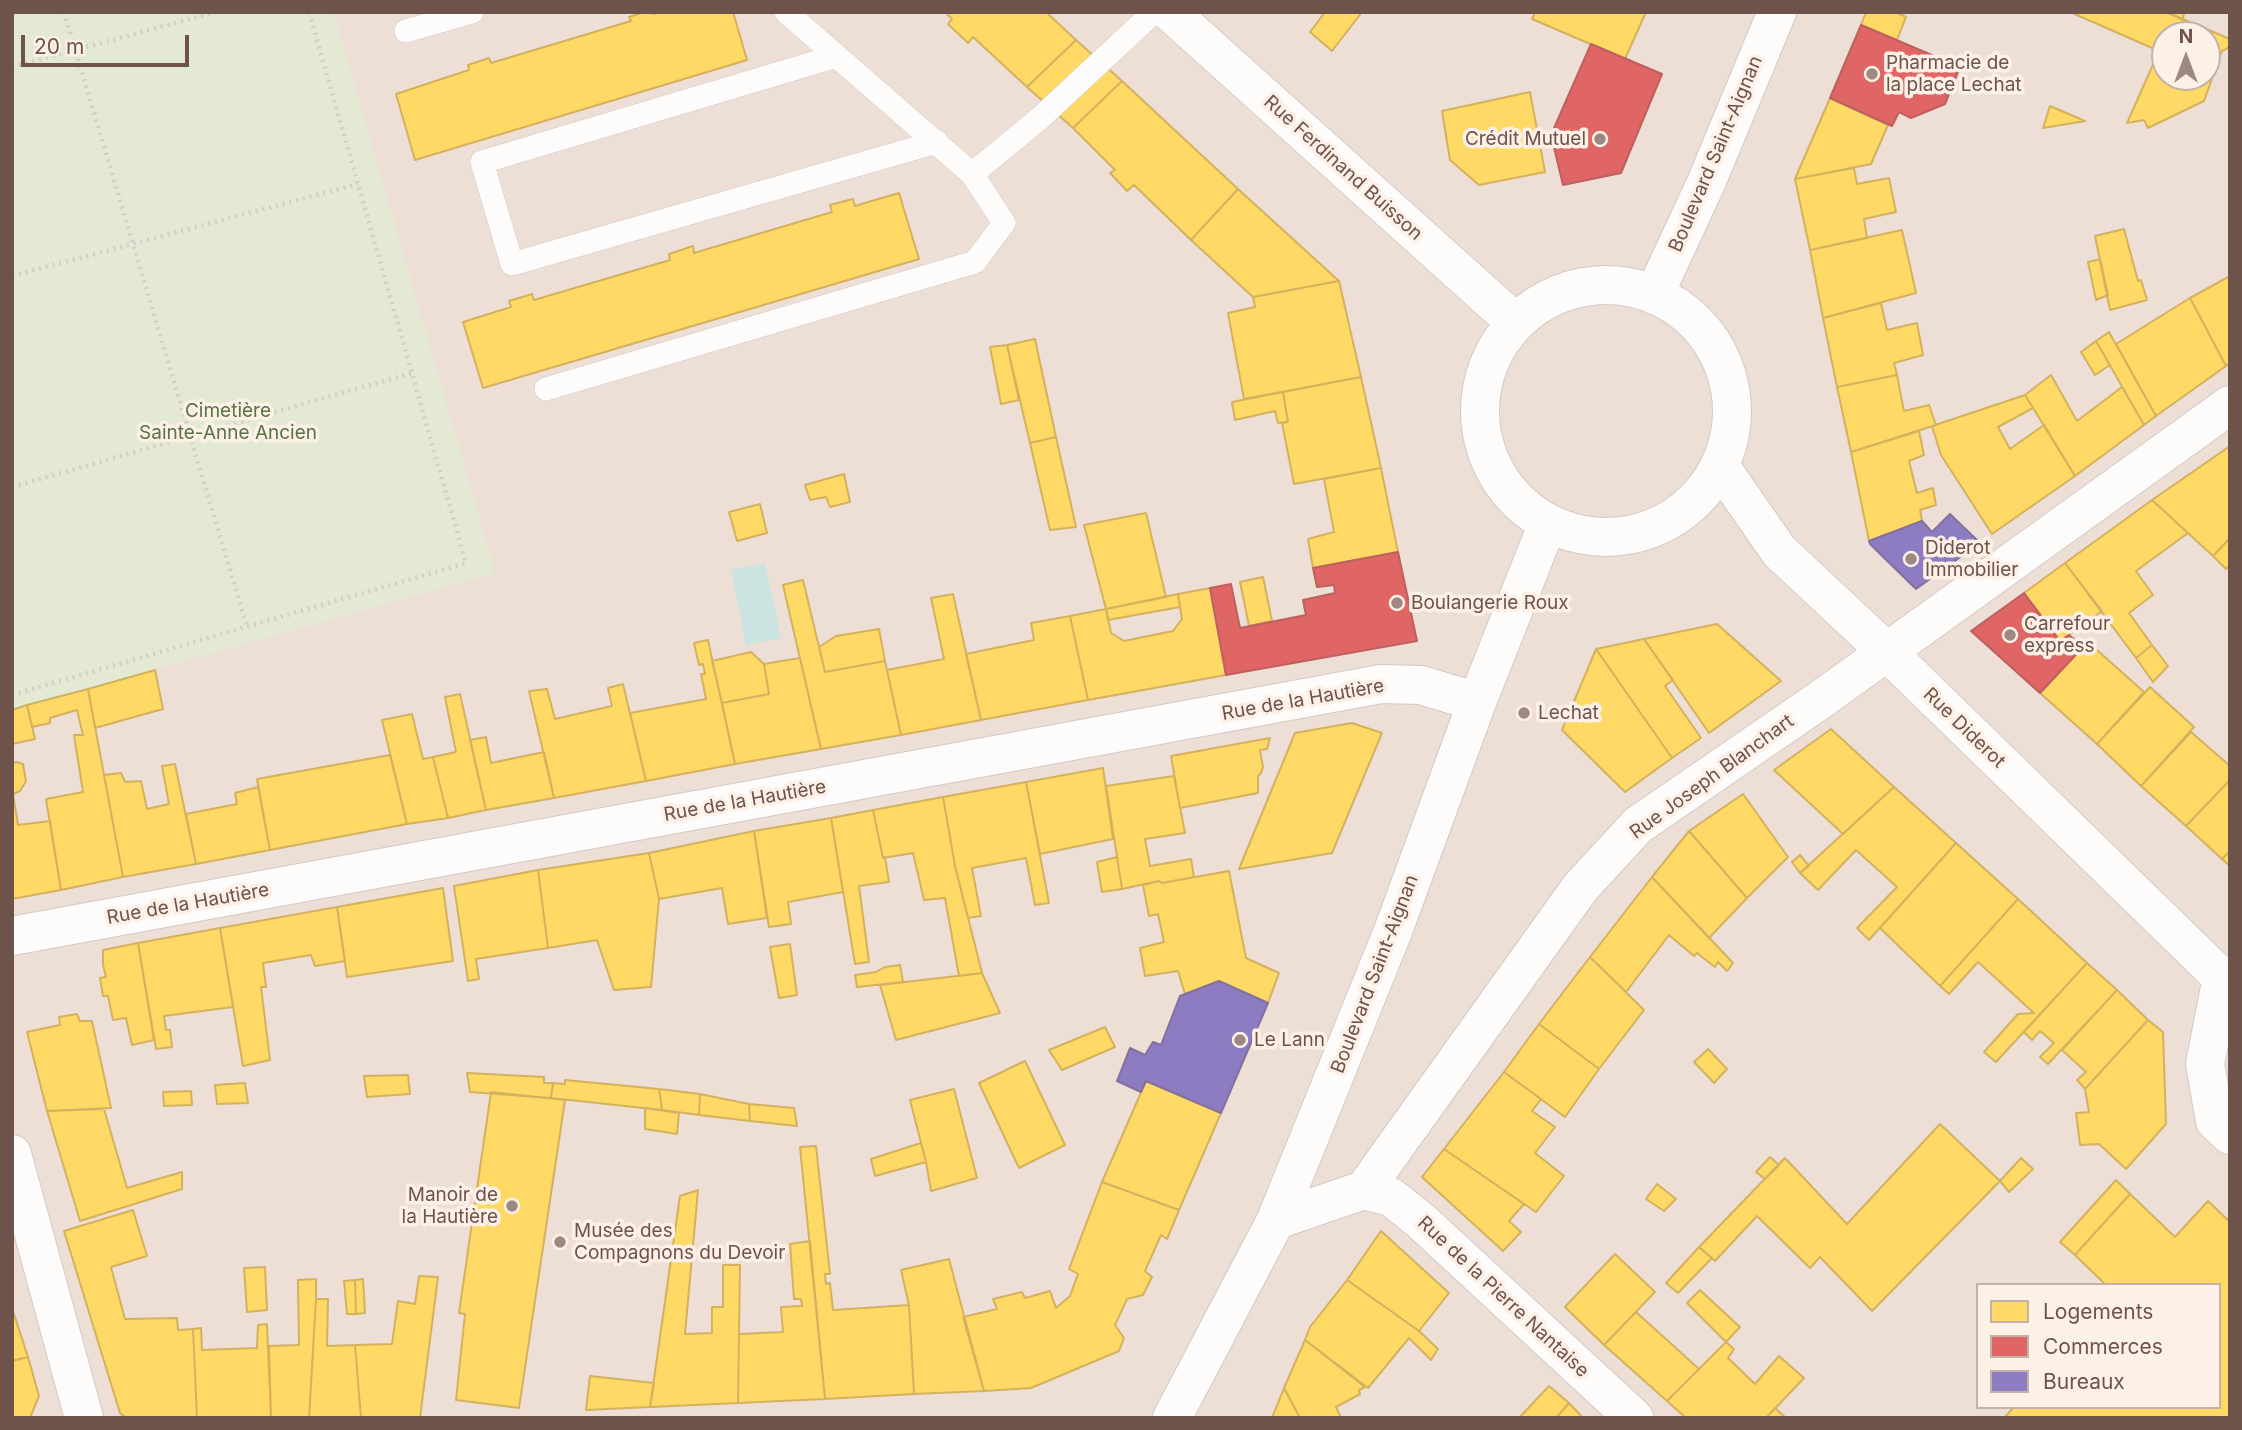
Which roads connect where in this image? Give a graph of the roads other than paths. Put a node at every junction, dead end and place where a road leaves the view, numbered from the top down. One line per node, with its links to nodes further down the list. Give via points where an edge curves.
1 (472, 12): 6 (lane)
2 (786, 12): 7 (lane)
3 (1154, 12): 9 (lane)
4 (1170, 12): 11 (street, Rue Ferdinand Buisson)
5 (1777, 12): 10 (street, Boulevard Saint-Aignan)
6 (407, 31)
7 (838, 56): 8 (lane); 8 (lane, via 482,162 512,264)
8 (937, 142): 9 (lane)
9 (972, 174): 12 (lane, via 1004,223 975,262)
10 (1654, 295): 11 (street, via 1620,286 1583,288 1540,303); 14 (street, via 1694,321 1724,364 1733,414)
11 (1516, 323): 15 (street, via 1486,373 1480,407 1483,438 1504,484)
12 (546, 389)
13 (2230, 405): 16 (street, Rue Joseph Blanchart)
14 (1720, 466): 15 (street, via 1698,498 1668,521 1648,529 1601,537); 16 (street, Rue Diderot, via 1779,551)
15 (1548, 523): 17 (street, Boulevard Saint-Aignan)
16 (1886, 652): 19 (street, Rue Diderot); 22 (street, Rue Joseph Blanchart, via 1638,825 1580,888)
17 (1477, 702): 18 (street, Rue de la Hautière, via 1421,685 1381,684); 23 (street, Boulevard Saint-Aignan, via 1393,931)
18 (12, 936)
19 (2226, 976): 20 (street, via 2205,1064 2216,1121)
20 (2230, 1135)
21 (12, 1154): 25 (street)
22 (1364, 1190): 23 (street); 26 (street, Rue de la Pierre Nantaise, via 1391,1197 1421,1221)
23 (1276, 1220): 24 (street, Boulevard Saint-Aignan)
24 (1167, 1416)
25 (84, 1418)
26 (1634, 1418)

